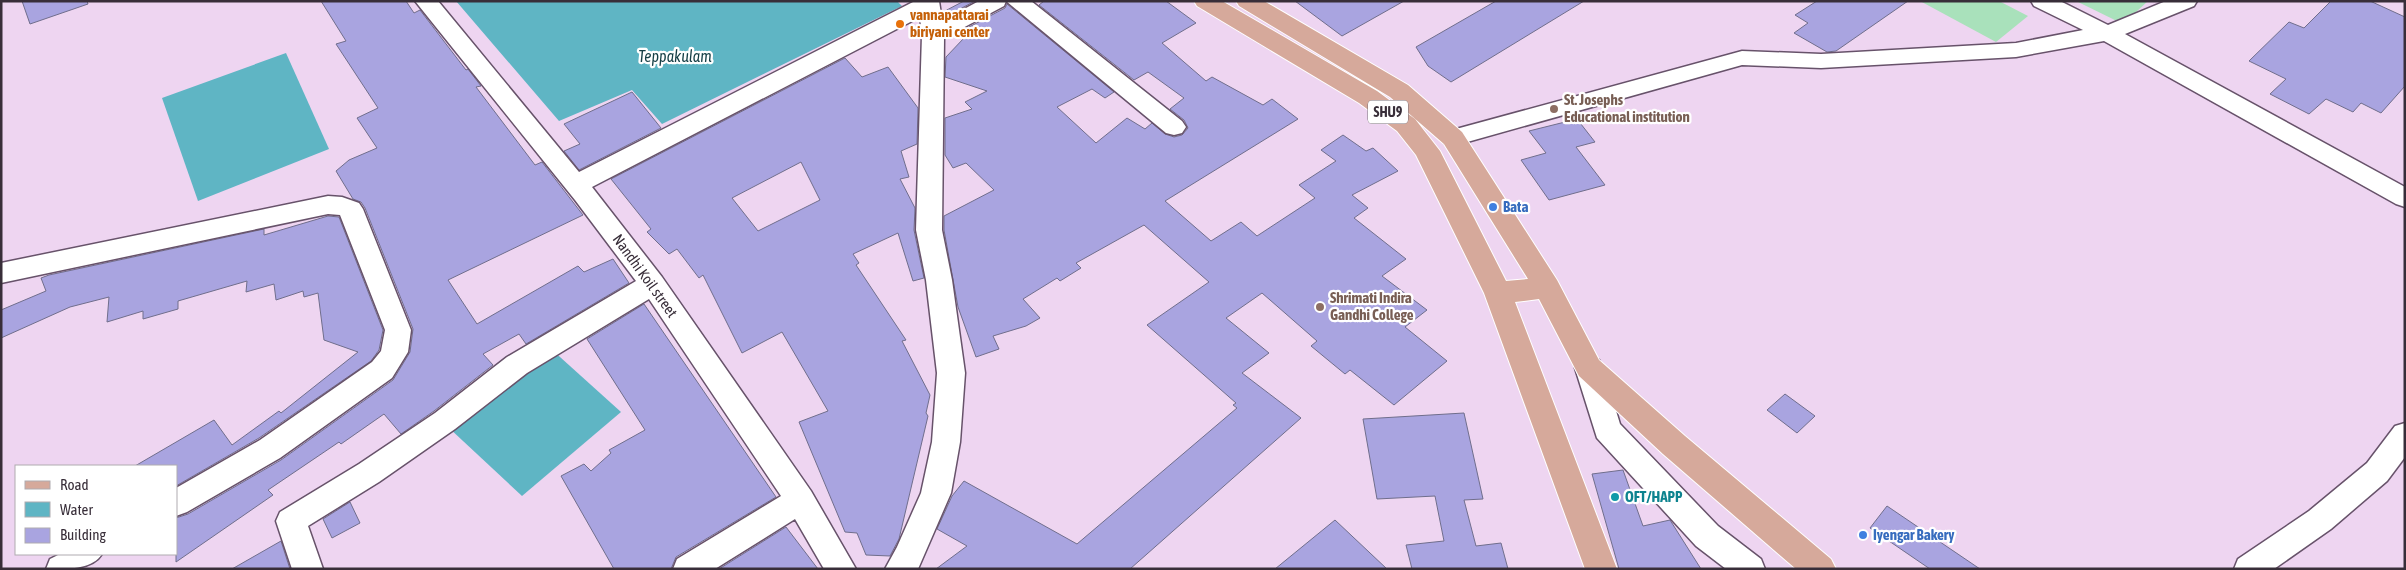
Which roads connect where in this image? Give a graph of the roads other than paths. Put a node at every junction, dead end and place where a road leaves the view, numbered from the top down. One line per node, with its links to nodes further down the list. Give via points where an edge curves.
1 (426, 1): 13 (street, Nandhi Koil street)
2 (996, 1): 10 (street)
3 (1017, 1): 11 (street)
4 (1205, 1): 18 (main road, SHU9, via 1368,97 1406,125 1427,151 1446,185)
5 (1247, 1): 12 (main road, SHU9, via 1399,90)
6 (2042, 1): 9 (street)
7 (2186, 1): 9 (street)
8 (928, 2): 10 (street); 13 (street)
9 (2107, 33): 12 (street, via 2016,50 1821,61 1742,58); 14 (street)
10 (933, 35): 28 (street, via 929,230 951,373 946,442 936,493 909,556)
11 (1174, 127)
12 (1453, 138): 17 (main road, SHU9)
13 (576, 184): 16 (street, Nandhi Koil street)
14 (2405, 198)
15 (1, 273): 22 (street, via 328,205 350,209 398,330 399,342 389,362 270,449)
16 (653, 284): 21 (street, Nandhi Koil street); 25 (street, via 517,365 445,421 292,521)
17 (1547, 287): 18 (main road); 19 (main road)
18 (1498, 293): 29 (main road, SHU9)
19 (1589, 368): 30 (street, via 1607,430 1708,536); 31 (main road)
20 (2405, 435): 32 (street, via 2377,472 2320,520)
21 (800, 500): 26 (street); 27 (street, Nandhi Koil street)
22 (178, 502)
23 (85, 555): 24 (street)
24 (61, 569)
25 (308, 569)
26 (688, 569)
27 (841, 569)
28 (900, 569)
29 (1601, 569)
30 (1750, 569)
31 (1820, 569)
32 (2249, 569)

